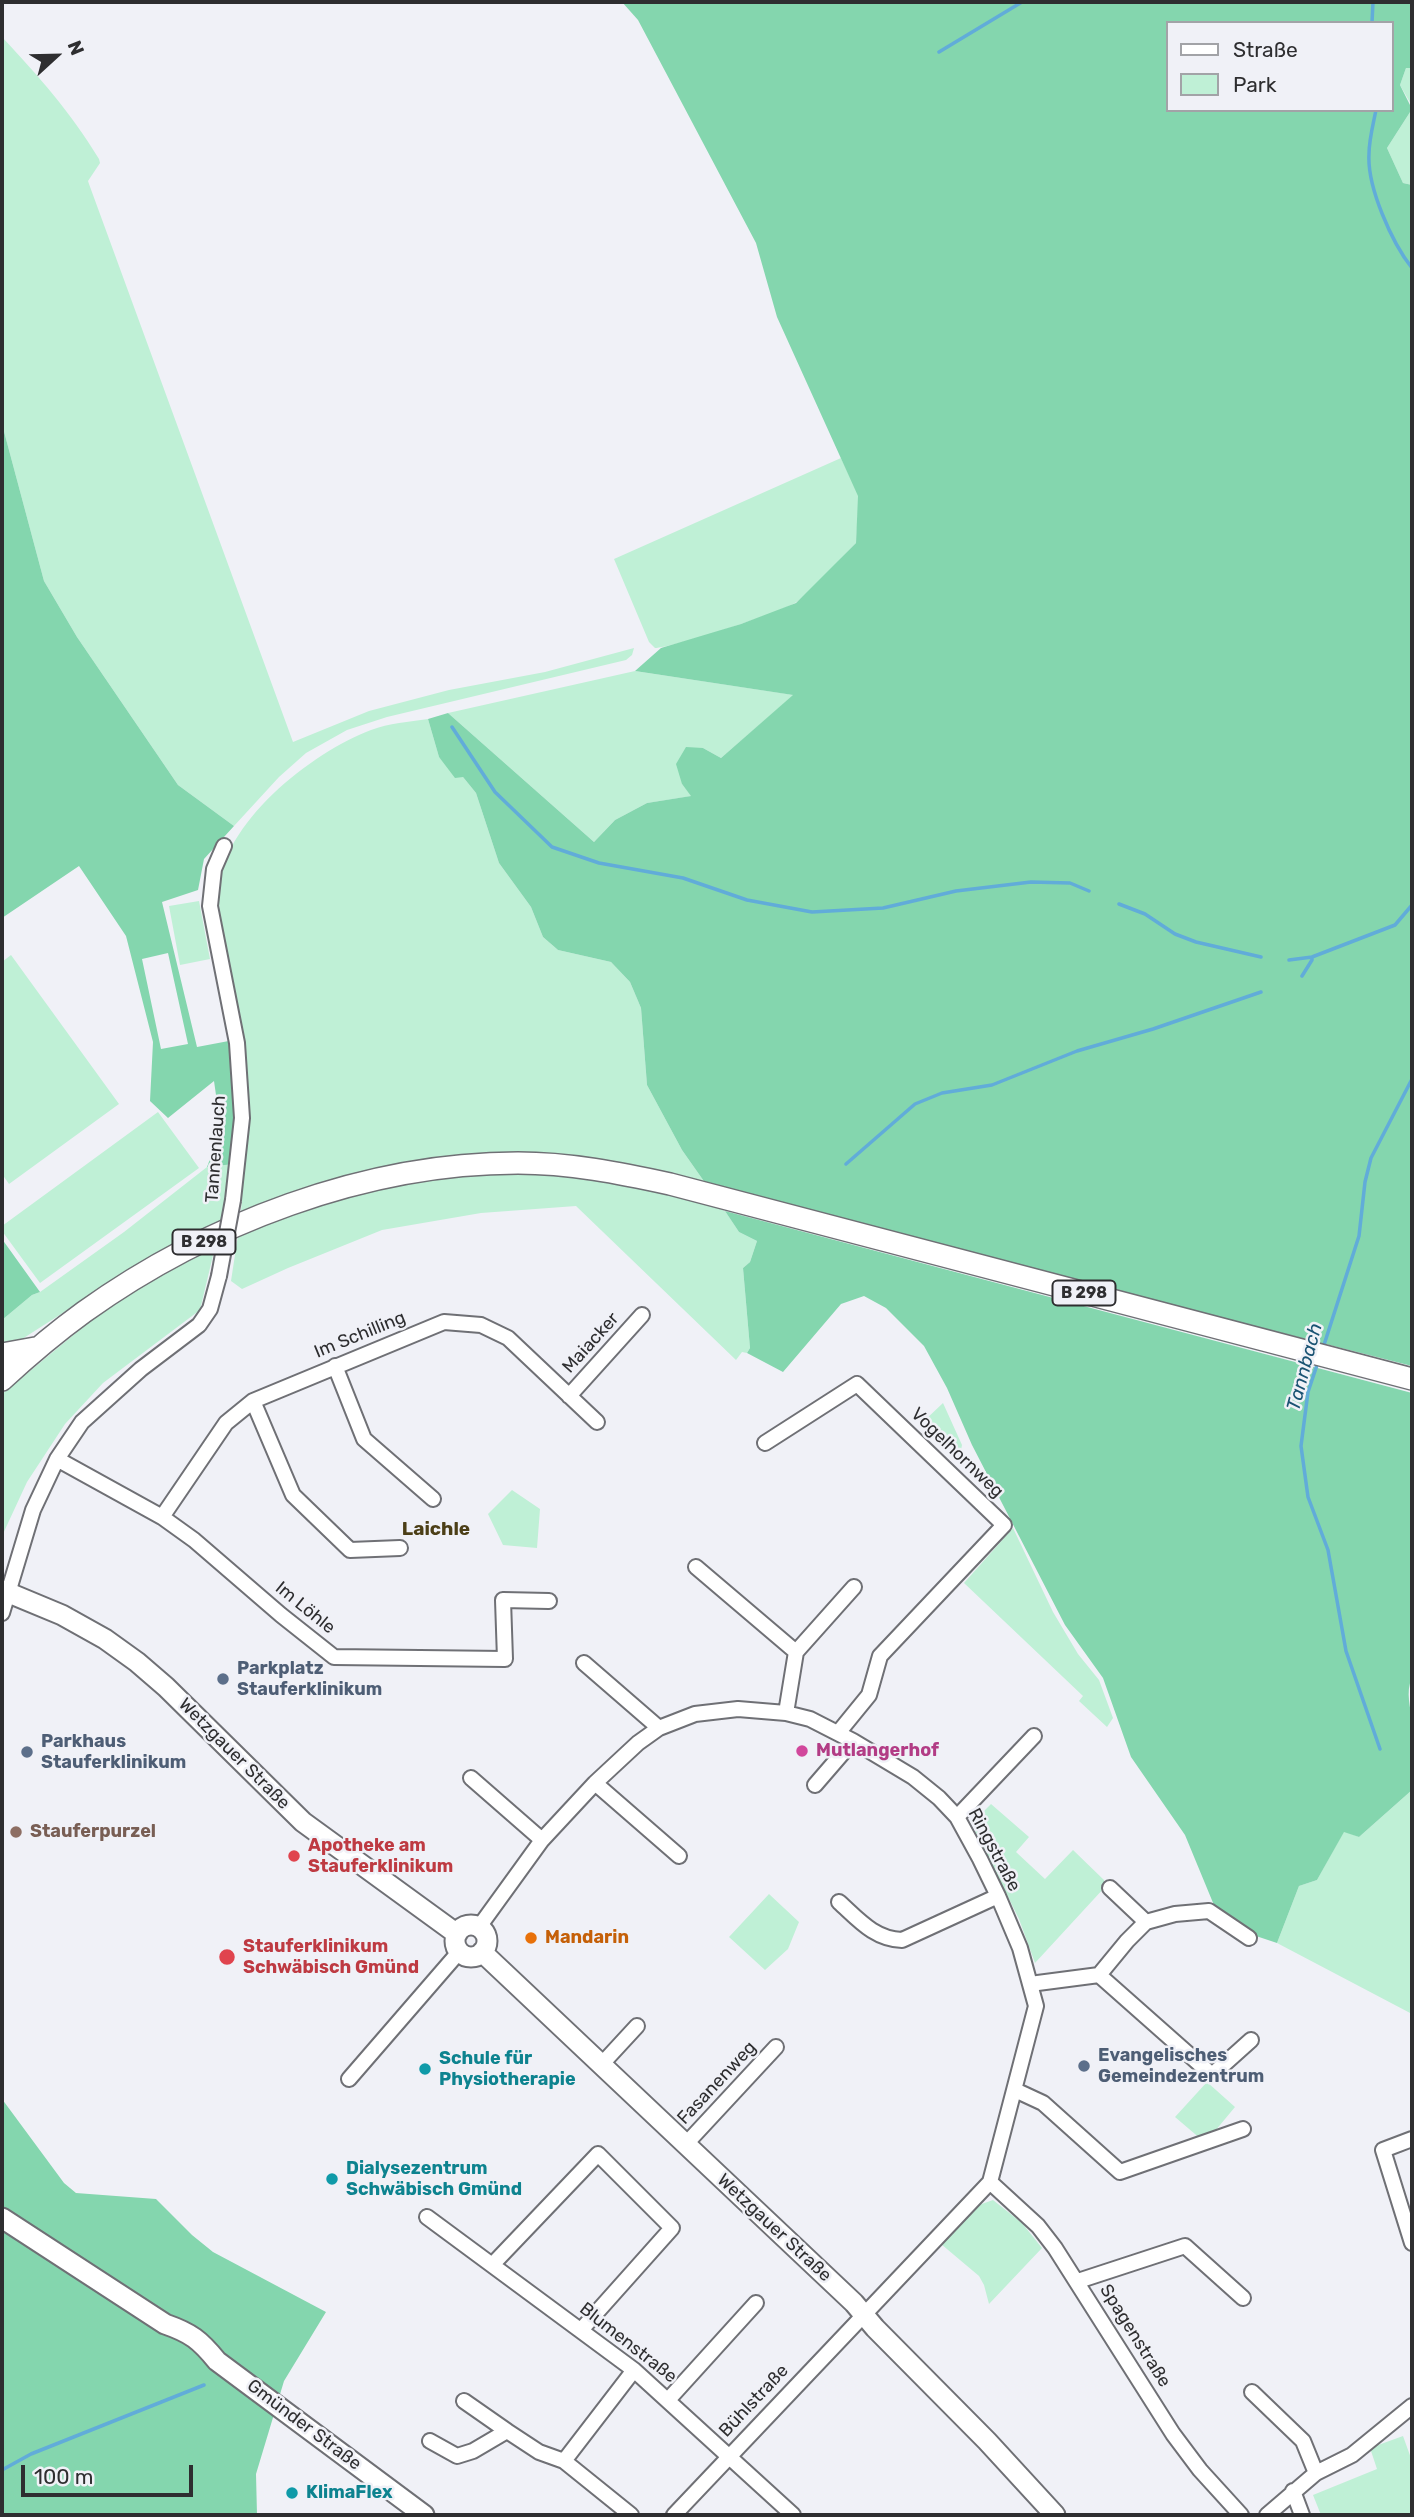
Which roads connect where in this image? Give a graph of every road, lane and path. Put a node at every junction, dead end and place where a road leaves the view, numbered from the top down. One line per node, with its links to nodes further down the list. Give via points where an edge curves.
1 (224, 846): 12 (street, Tannenlauch, bridge, via 214,869 210,906 237,1044 242,1118 219,1276 210,1309 199,1325 82,1422)
2 (642, 1315): 8 (street, Maiacker)
3 (40, 1346): 4 (main road); 6 (main road, B 298, via 84,1312 171,1258 293,1205 414,1172 490,1164 566,1166 643,1178); 7 (main road, B 298)
4 (2, 1354)
5 (335, 1366): 8 (street, Im Schilling, via 444,1322 481,1325 508,1338); 9 (street, Im Schilling); 13 (street, via 364,1439)
6 (1412, 1379)
7 (2, 1380)
8 (569, 1396): 10 (street, Im Schilling)
9 (253, 1401): 14 (street, Im Schilling, via 226,1423); 15 (street, via 293,1495 350,1550)
10 (597, 1422)
11 (765, 1443): 25 (street, Vogelhornweg, via 857,1384 1004,1525 880,1657 869,1695)
12 (57, 1459): 14 (street, Im Löhle); 18 (street, Tannenlauch, via 33,1510)
13 (433, 1499)
14 (162, 1517): 19 (street, Im Löhle, via 334,1657 505,1659 503,1600)
15 (400, 1548)
16 (696, 1567): 21 (street)
17 (854, 1587): 21 (street)
18 (5, 1591): 20 (street, Tannenlauch); 40 (street, Wetzgauer Straße, via 62,1615 137,1662 303,1822)
19 (549, 1601)
20 (2, 1613)
21 (796, 1653): 23 (street)
22 (584, 1663): 24 (street)
23 (786, 1713): 24 (street, Ringstraße, via 738,1709 695,1714); 25 (street, Ringstraße)
24 (659, 1728): 29 (street, Ringstraße)
25 (838, 1733): 27 (street, Ringstraße)
26 (1034, 1736): 31 (street)
27 (853, 1741): 30 (street); 31 (street, Ringstraße, via 913,1777)
28 (471, 1778): 32 (street)
29 (595, 1783): 32 (street, Ringstraße); 33 (street)
30 (814, 1785)
31 (957, 1817): 35 (street, Ringstraße)
32 (542, 1840): 38 (street, Ringstraße)
33 (679, 1856)
34 (1110, 1888): 37 (street)
35 (999, 1896): 36 (street, via 902,1940 873,1932); 43 (street, Ringstraße)
36 (839, 1902)
37 (1146, 1922): 39 (street, via 1209,1911); 42 (street)
38 (479, 1927): 40 (street, via 469,1925); 41 (street, via 487,1939)
39 (1249, 1938)
40 (458, 1943): 41 (street, via 468,1956); 48 (street)
41 (482, 1952): 47 (street, Wetzgauer Straße)
42 (1099, 1975): 43 (street); 45 (street, via 1212,2075)
43 (1030, 1984): 49 (street, Ringstraße, via 1036,2006)
44 (637, 2026): 47 (street)
45 (1251, 2040)
46 (776, 2047): 52 (street, Fasanenweg)
47 (601, 2065): 52 (street, Wetzgauer Straße)
48 (349, 2079)
49 (1015, 2090): 50 (street, via 1042,2103 1120,2172); 53 (street, Ringstraße)
50 (1243, 2129)
51 (1412, 2139): 56 (street, via 1383,2150)
52 (685, 2145): 61 (street, Wetzgauer Straße)
53 (990, 2182): 58 (street, Spagenstraße, via 1038,2226); 61 (street, Ringstraße)
54 (427, 2217): 57 (street, Blumenstraße)
55 (2, 2218): 74 (street, Gmünder Straße, via 165,2324 202,2342 217,2361)
56 (1412, 2244)
57 (493, 2264): 62 (street, Blumenstraße); 62 (street, via 598,2154 672,2228)
58 (1078, 2281): 59 (street, via 1185,2246); 79 (street, Spagenstraße, via 1173,2434)
59 (1244, 2298)
60 (756, 2303): 65 (street)
61 (863, 2314): 70 (street, Bühlstraße); 78 (street, Wetzgauer Straße)
62 (580, 2330): 63 (street, Blumenstraße)
63 (634, 2370): 65 (street, Blumenstraße); 71 (street)
64 (1252, 2392): 72 (street, via 1303,2441)
65 (668, 2400): 70 (street, Blumenstraße)
66 (464, 2402): 68 (street)
67 (1412, 2406): 72 (street, via 1352,2455)
68 (507, 2431): 69 (street, via 457,2456); 71 (street, via 539,2452)
69 (430, 2441)
70 (729, 2456): 76 (street, Bühlstraße); 77 (street, Blumenstraße)
71 (565, 2461): 75 (street)
72 (1316, 2473): 73 (street)
73 (1293, 2491): 80 (street); 81 (street)
74 (424, 2515)
75 (631, 2515)
76 (674, 2515)
77 (793, 2515)
78 (1055, 2515)
79 (1241, 2515)
80 (1267, 2515)
81 (1302, 2515)

